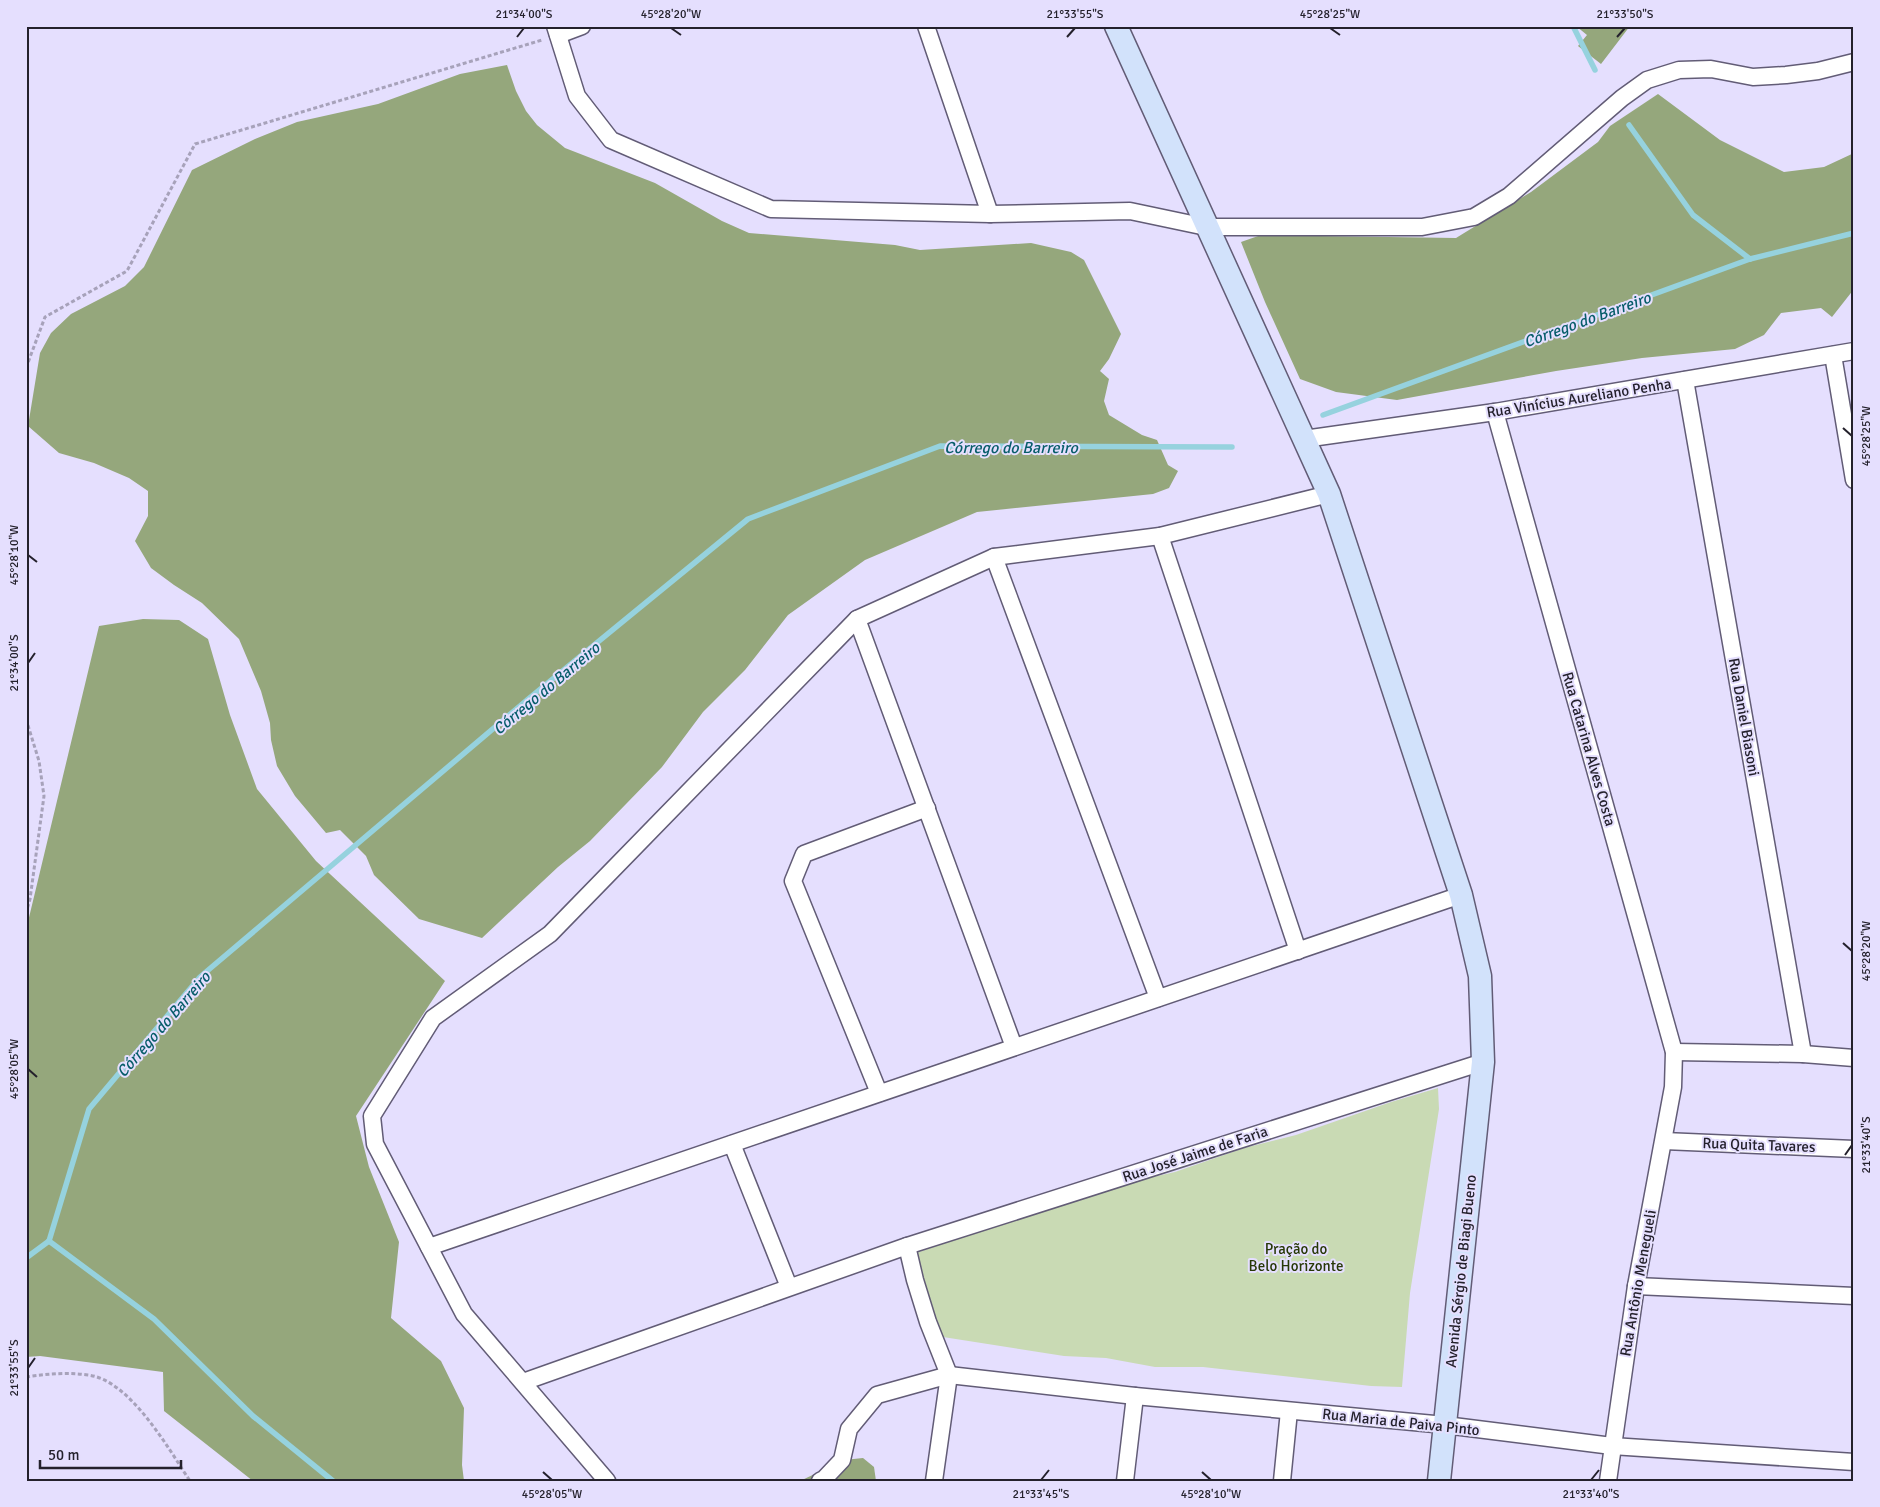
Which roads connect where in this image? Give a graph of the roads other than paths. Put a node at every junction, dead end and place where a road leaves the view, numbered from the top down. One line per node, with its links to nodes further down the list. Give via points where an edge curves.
1 (582, 26): 4 (street)
2 (926, 26): 6 (street)
3 (1116, 26): 7 (street, Avenida Sérgio de Biagi Bueno)
4 (557, 31): 6 (street, via 577,96 611,140 771,209)
5 (1854, 62): 7 (street, via 1786,76 1753,77 1711,69 1679,70 1648,80 1622,98 1510,196 1474,217 1422,227)
6 (990, 214): 7 (street, via 1130,212)
7 (1206, 226): 12 (street, Avenida Sérgio de Biagi Bueno)
8 (1854, 351): 9 (street, Rua Vinícius Aureliano Penha)
9 (1833, 355): 10 (street, Rua Vinícius Aureliano Penha); 13 (street)
10 (1685, 380): 11 (street, Rua Vinícius Aureliano Penha); 24 (street, Rua Daniel Biasoni)
11 (1495, 412): 12 (street, Rua Vinícius Aureliano Penha); 23 (street, Rua Catarina Alves Costa)
12 (1304, 439): 14 (street, Avenida Sérgio de Biagi Bueno)
13 (1854, 480)
14 (1329, 494): 15 (street); 19 (street, Avenida Sérgio de Biagi Bueno)
15 (1160, 536): 16 (street); 20 (street)
16 (994, 557): 17 (street); 21 (street)
17 (857, 619): 18 (street); 33 (street, via 550,934 432,1018 372,1116 375,1144)
18 (926, 808): 22 (street); 28 (street, via 804,854 793,880)
19 (1461, 895): 20 (street); 26 (street, Avenida Sérgio de Biagi Bueno, via 1480,976)
20 (1298, 951): 21 (street)
21 (1158, 998): 22 (street)
22 (1014, 1047): 28 (street)
23 (1674, 1052): 24 (street); 27 (street, Rua Catarina Alves Costa)
24 (1803, 1054): 25 (street)
25 (1854, 1058)
26 (1483, 1062): 32 (street, Rua José Jaime de Faria); 41 (street, Avenida Sérgio de Biagi Bueno)
27 (1673, 1087): 29 (street, Rua Antônio Menegueli)
28 (879, 1094): 30 (street)
29 (1664, 1141): 31 (street, Rua Quita Tavares); 34 (street, Rua Antônio Menegueli)
30 (732, 1144): 33 (street); 35 (street)
31 (1854, 1149)
32 (907, 1246): 35 (street, Rua José Jaime de Faria); 37 (street, via 928,1322)
33 (429, 1247): 38 (street, via 464,1314)
34 (1636, 1286): 36 (street); 42 (street, Rua Antônio Menegueli)
35 (789, 1287): 38 (street, Rua José Jaime de Faria)
36 (1854, 1296)
37 (948, 1375): 39 (street, Rua Maria de Paiva Pinto); 45 (street, via 877,1395 849,1428 842,1460); 46 (street)
38 (522, 1382): 44 (street)
39 (1135, 1396): 40 (street, Rua Maria de Paiva Pinto); 47 (street)
40 (1289, 1411): 41 (street, Rua Maria de Paiva Pinto); 48 (street)
41 (1445, 1425): 42 (street, Rua Maria de Paiva Pinto); 49 (street, Avenida Sérgio de Biagi Bueno)
42 (1612, 1446): 43 (street, Rua Maria de Paiva Pinto); 50 (street, Rua Antônio Menegueli)
43 (1854, 1462)
44 (607, 1481)
45 (820, 1481)
46 (934, 1481)
47 (1125, 1481)
48 (1282, 1481)
49 (1439, 1481)
50 (1608, 1481)

